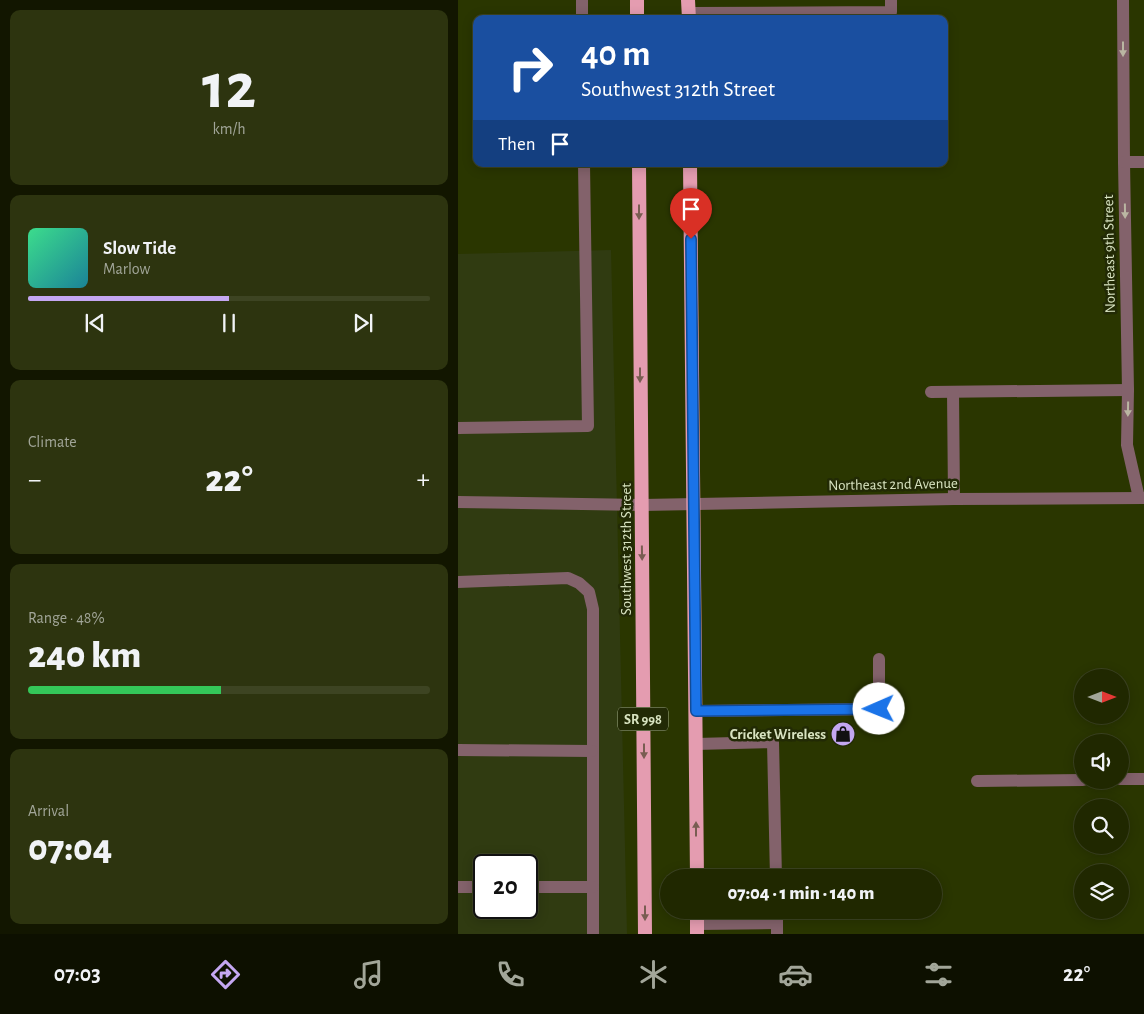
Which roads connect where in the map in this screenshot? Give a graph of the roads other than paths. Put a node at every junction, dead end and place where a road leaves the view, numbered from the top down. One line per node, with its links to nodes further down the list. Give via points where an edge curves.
1 (582, 0): 6 (street)
2 (637, 0): 7 (highway)
3 (890, 0): 5 (street, via 890,12)
4 (1122, 0): 8 (street, Northeast 9th Street, one-way to 8)
5 (689, 11)
6 (582, 15)
7 (637, 15)
8 (1124, 162): 9 (street); 13 (street, Northeast 9th Street, one-way to 13)
9 (1144, 162)
10 (584, 167): 16 (street, via 588,426)
11 (639, 167): 20 (highway, Southwest 312th Street / SR 998, one-way to 20)
12 (690, 167): 21 (highway)
13 (1128, 390): 15 (street); 17 (street, Northeast 9th Street, one-way to 17, via 1127,445)
14 (931, 392): 15 (street)
15 (953, 392): 18 (street)
16 (458, 428)
17 (1143, 496): 18 (street, Northeast 2nd Avenue)
18 (954, 499): 21 (street, Northeast 2nd Avenue)
19 (458, 502): 20 (street, Northeast 2nd Avenue)
20 (642, 504): 21 (street, Northeast 2nd Avenue); 41 (highway, Southwest 312th Street / SR 998, one-way to 41)
21 (694, 504): 24 (highway)
22 (458, 582): 27 (street, via 568,578 580,582 589,592 593,609)
23 (879, 659): 24 (street, via 879,709)
24 (696, 711): 25 (highway)
25 (696, 744): 32 (highway, one-way to 25); 33 (street, via 773,742)
26 (458, 750): 27 (street)
27 (592, 751): 37 (street)
28 (1129, 779): 29 (street)
29 (1143, 779)
30 (977, 780): 31 (street)
31 (1074, 780)
32 (697, 869)
33 (776, 869)
34 (458, 887): 35 (street)
35 (473, 887)
36 (538, 887): 37 (street)
37 (592, 887): 40 (street)
38 (697, 929): 39 (street)
39 (777, 929)
40 (593, 934)
41 (645, 934)

